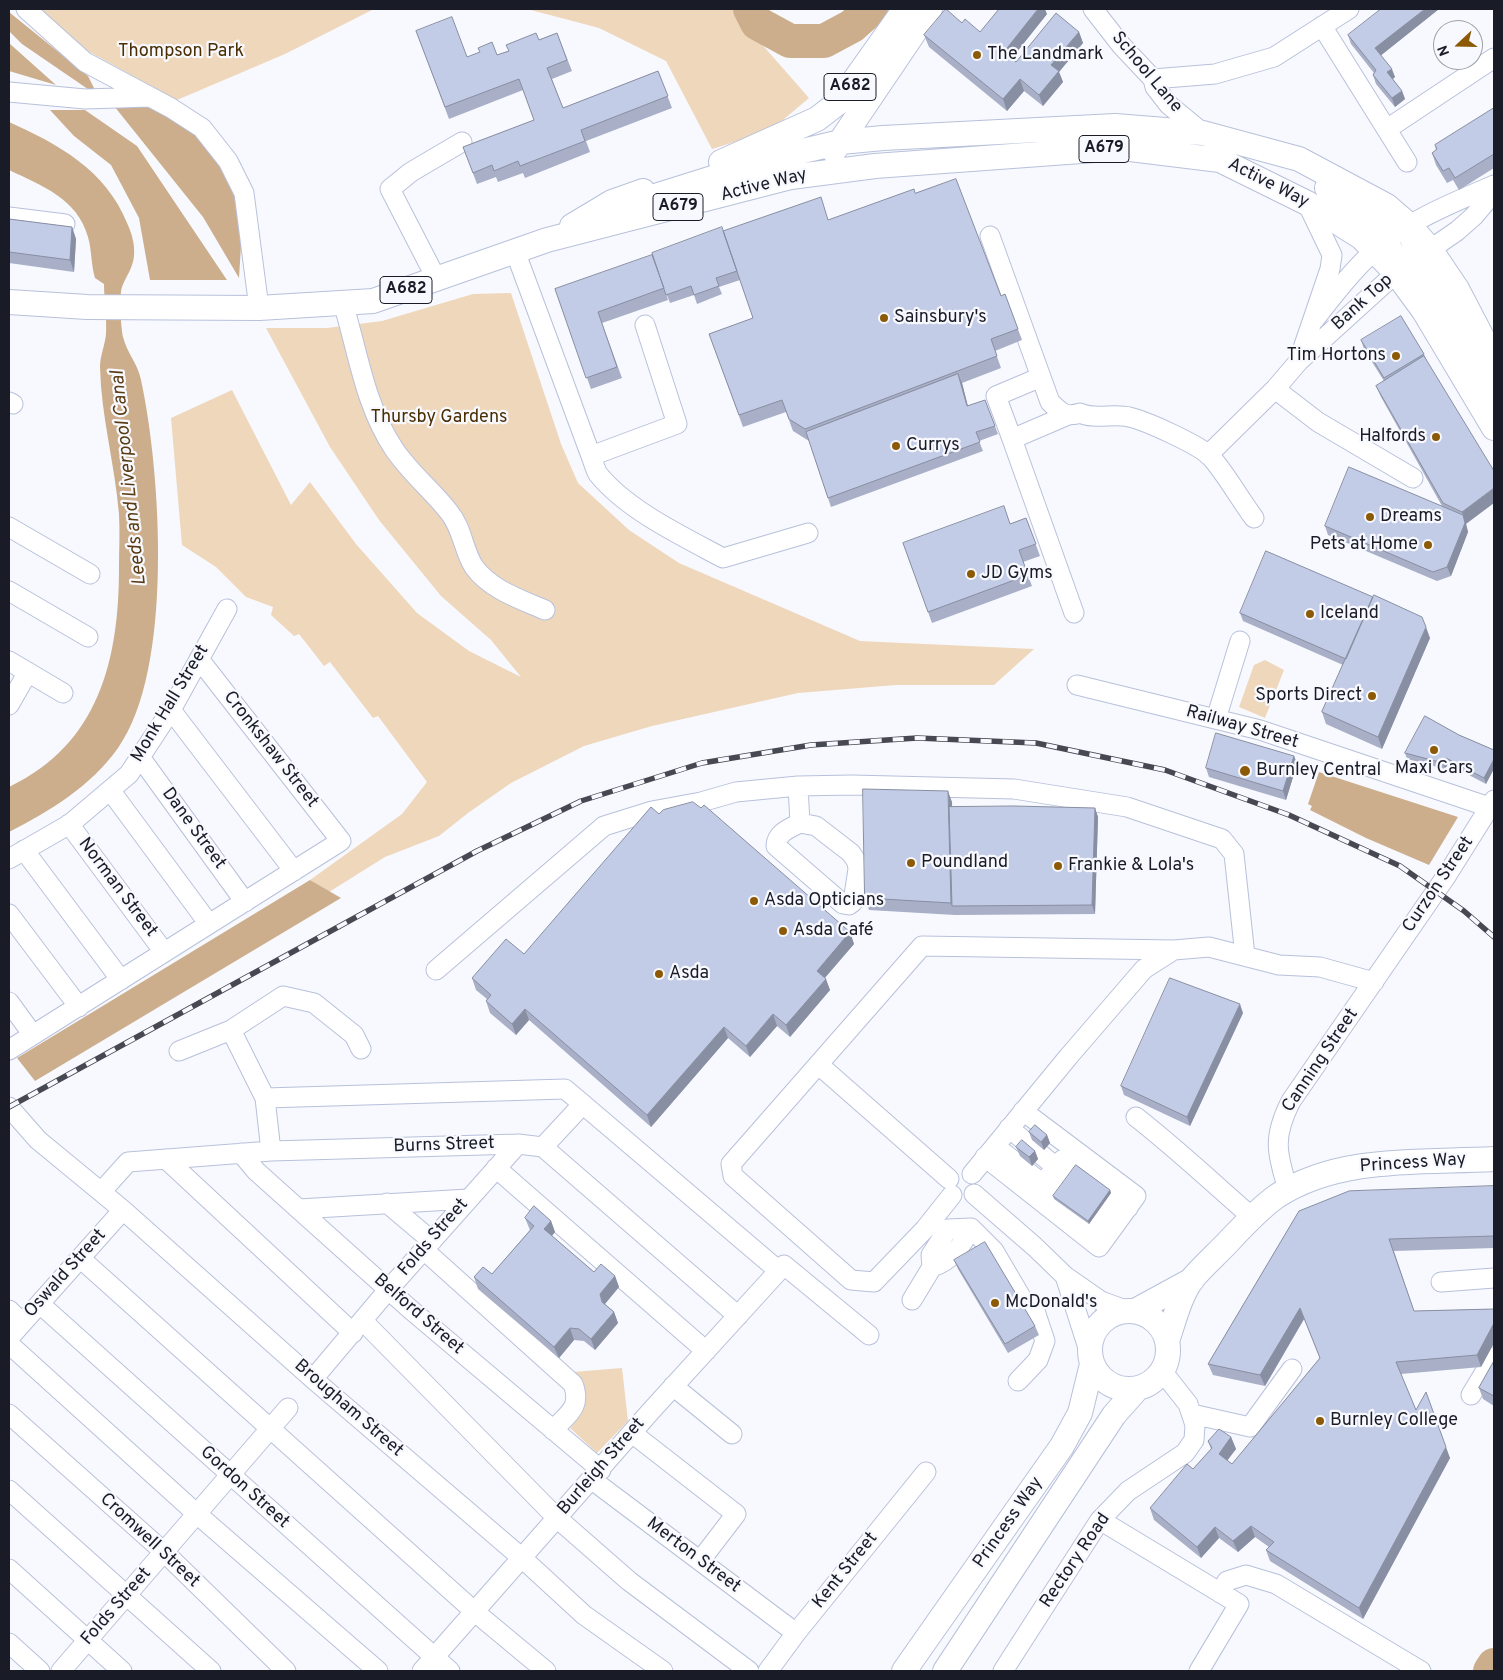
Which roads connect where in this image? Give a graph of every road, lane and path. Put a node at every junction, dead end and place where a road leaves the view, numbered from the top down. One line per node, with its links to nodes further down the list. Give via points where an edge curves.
1 (26, 9): 10 (street, via 85,62)
2 (905, 9): 11 (main road, A682)
3 (930, 9): 15 (main road, A682)
4 (1092, 9): 8 (street, School Lane, via 1120,45)
5 (1349, 9): 6 (street)
6 (1322, 26): 8 (street, via 1274,56 1215,74); 12 (street)
7 (1494, 58): 12 (street)
8 (1153, 79): 13 (street, School Lane, via 1169,105)
9 (9, 92): 10 (street, via 66,98)
10 (151, 97): 36 (street, via 202,128 228,161 244,193)
11 (839, 102): 15 (main road, via 837,116); 24 (main road, Active Way / A682, via 817,119 773,140 612,202)
12 (1387, 130): 17 (street)
13 (1203, 133): 15 (main road, Active Way / A679, via 1115,126); 16 (main road, Active Way / A679)
14 (462, 142): 33 (street, via 411,172 390,189)
15 (841, 142): 18 (main road, Active Way, via 852,155); 19 (main road, A682); 24 (main road, Active Way / A679, via 786,155)
16 (1270, 151): 26 (main road, Active Way / A679, via 1299,159 1380,200); 29 (main road, A679, via 1384,228)
17 (1407, 162)
18 (875, 166): 19 (main road, Active Way / A679); 22 (main road, Active Way / A679, via 1122,148 1220,160)
19 (809, 174): 28 (main road, Active Way / A679)
20 (1494, 185): 26 (street, Bank Top)
21 (1494, 192): 31 (street, Bank Top, via 1474,216)
22 (1307, 203): 29 (main road, Active Way / A679); 37 (street, Bank Top, via 1332,255)
23 (9, 217): 25 (street)
24 (581, 222): 28 (main road, Active Way / A679)
25 (65, 224)
26 (1409, 225): 29 (street, Bank Top); 31 (main road)
27 (990, 236): 41 (street)
28 (547, 240): 30 (main road, A682)
29 (1381, 246): 32 (main road, A679); 37 (street, Bank Top)
30 (515, 251): 33 (main road, A682); 48 (street)
31 (1423, 254): 32 (street, Bank Top); 39 (main road, via 1457,289); 43 (main road, via 1419,270 1442,300)
32 (1396, 273): 40 (street, Bank Top); 45 (main road, A679, via 1424,311)
33 (437, 280): 35 (main road, A682, via 373,301)
34 (9, 302): 36 (main road, A682, via 87,307)
35 (343, 303): 36 (main road, A682); 56 (street, via 365,386 394,448 408,468 450,512 461,530 474,567 500,590)
36 (253, 308)
37 (1314, 320): 40 (street, Bank Top)
38 (645, 326): 48 (street, via 677,424)
39 (1494, 360)
40 (1299, 361): 42 (street, Bank Top)
41 (1041, 377): 44 (street, via 1050,402); 46 (street, via 996,396)
42 (1275, 389): 47 (street, Bank Top); 49 (street, via 1318,422)
43 (1494, 393)
44 (1068, 415): 46 (street); 47 (street, via 1128,417 1152,424)
45 (1494, 428)
46 (1012, 439): 57 (street)
47 (1208, 455): 50 (street)
48 (591, 456): 52 (street, via 597,473 627,500 656,521 723,558)
49 (1413, 478)
50 (1254, 518)
51 (9, 527): 53 (street)
52 (808, 533)
53 (90, 574)
54 (9, 591): 58 (street)
55 (227, 609): 60 (street, Monk Hall Street)
56 (545, 610)
57 (1074, 613)
58 (88, 637)
59 (1240, 641): 67 (street)
60 (199, 659): 66 (street, Monk Hall Street); 75 (street, Cronkshaw Street, via 341,841)
61 (9, 661): 62 (street)
62 (28, 672): 64 (street); 65 (street)
63 (1078, 684): 67 (street, Railway Street)
64 (63, 693)
65 (9, 705)
66 (171, 710): 68 (street, Monk Hall Street); 75 (street)
67 (1216, 719): 71 (street, Railway Street)
68 (140, 757): 70 (street, Monk Hall Street, via 129,774); 76 (street, Dane Street)
69 (798, 786): 72 (street); 81 (street, via 852,784 1014,789 1127,807 1222,840 1234,854); 82 (street, via 736,792 652,811 604,826)
70 (110, 790): 73 (street, Monk Hall Street); 78 (street)
71 (1492, 803): 83 (street, Curzon Street)
72 (800, 823): 72 (street, via 785,830 776,841 779,850 842,904 849,905 853,902 857,862 851,853 816,826)
73 (69, 824): 74 (street, Monk Hall Street); 80 (street, Norman Street)
74 (17, 854): 84 (street)
75 (294, 871): 76 (street)
76 (245, 902): 78 (street)
77 (9, 914): 86 (street)
78 (209, 924): 80 (street)
79 (1174, 950): 81 (street, via 1209,947); 92 (street, via 922,946); 96 (street, via 1144,969)
80 (164, 952): 84 (street)
81 (1244, 956): 83 (street, via 1279,965 1320,966)
82 (436, 970)
83 (1378, 975): 110 (street, Canning Street, via 1284,1116 1277,1139)
84 (120, 980): 86 (street)
85 (9, 1002): 88 (street)
86 (78, 1007): 88 (street)
87 (231, 1030): 89 (street, via 283,996 314,1004 354,1035); 91 (street); 93 (street)
88 (33, 1035): 90 (street)
89 (361, 1049)
90 (9, 1050)
91 (179, 1051)
92 (819, 1065): 109 (street); 109 (street, via 731,1164 733,1176 852,1280 874,1282 925,1228)
93 (265, 1098): 94 (street, via 565,1088); 101 (street)
94 (583, 1104): 100 (street); 121 (street)
95 (9, 1107): 111 (street, Brougham Street, via 38,1140)
96 (1023, 1111): 98 (street); 118 (street, via 1136,1196)
97 (1136, 1117): 117 (street, via 1175,1147)
98 (1010, 1128): 102 (street); 108 (street)
99 (518, 1144): 100 (street, Burns Street); 101 (street, Burns Street); 106 (street, Folds Street)
100 (543, 1147): 130 (street)
101 (272, 1151): 103 (street, Burns Street)
102 (990, 1151): 107 (street); 108 (street); 118 (street, via 1099,1247)
103 (241, 1153): 104 (street, Burns Street); 115 (street, Belford Street, via 256,1171)
104 (166, 1159): 111 (street, Burns Street, via 128,1162); 132 (street)
105 (1494, 1159): 110 (main road, Princess Way, via 1357,1167 1310,1180)
106 (496, 1168): 113 (street, Folds Street); 137 (street)
107 (972, 1174): 109 (street, via 960,1170); 112 (street, via 977,1184)
108 (1050, 1174): 118 (street); 118 (street, via 1062,1160)
109 (951, 1187): 112 (street, via 962,1199)
110 (1288, 1190): 117 (main road, Princess Way)
111 (101, 1192): 116 (street, Brougham Street)
112 (974, 1194): 122 (street)
113 (468, 1199): 114 (street); 119 (street, Folds Street)
114 (387, 1203): 115 (street); 119 (street)
115 (299, 1209): 126 (street, Belford Street)
116 (123, 1210): 120 (street, Oswald Street); 142 (street, Brougham Street)
117 (1252, 1218): 124 (main road, Princess Way)
118 (1118, 1221)
119 (428, 1246): 126 (street, Folds Street); 151 (street, via 573,1384 578,1396 575,1407)
120 (80, 1258): 128 (street, Oswald Street); 150 (street)
121 (781, 1268): 130 (street, Burleigh Street); 133 (street)
122 (1064, 1276): 129 (street, via 1101,1301); 139 (street)
123 (1494, 1278): 125 (street)
124 (1192, 1280): 129 (main road, Princess Way); 135 (main road, Princess Way)
125 (1441, 1282)
126 (388, 1290): 132 (street, Folds Street); 151 (street, Belford Street)
127 (912, 1300): 143 (street, via 932,1267 944,1263 962,1244 971,1228 994,1251 1024,1302 1034,1308 1046,1342 1038,1360)
128 (40, 1304): 131 (street, Oswald Street); 156 (street, Gordon Street)
129 (1131, 1311): 135 (main road, via 1156,1321); 139 (main road, via 1115,1313 1100,1324 1091,1341)
130 (738, 1316): 137 (street, Burleigh Street)
131 (15, 1317): 134 (street, Oswald Street)
132 (358, 1327): 142 (street, Folds Street); 159 (street)
133 (868, 1335)
134 (9, 1338)
135 (1167, 1341): 141 (main road)
136 (9, 1344): 158 (street)
137 (706, 1351): 144 (street, Burleigh Street)
138 (1494, 1357): 146 (street)
139 (1091, 1359): 145 (main road, via 1097,1373 1115,1387); 183 (main road, Princess Way, via 1080,1413 1062,1446)
140 (1292, 1369): 149 (street, via 1250,1427)
141 (1162, 1372): 145 (main road); 149 (street, Rectory Road)
142 (313, 1379): 162 (street, Brougham Street)
143 (1018, 1381)
144 (673, 1386): 152 (street, Burleigh Street); 153 (street)
145 (1137, 1389): 184 (main road, Princess Way, via 1114,1415)
146 (1472, 1395)
147 (288, 1408): 150 (street, Folds Street)
148 (9, 1414): 161 (street, Cromwell Street)
149 (1192, 1414): 160 (street, Rectory Road, via 1194,1440 1185,1454 1128,1491)
150 (270, 1429): 156 (street, Folds Street); 167 (street)
151 (553, 1430): 155 (street, Belford Street)
152 (632, 1433): 155 (street, Burleigh Street); 163 (street, via 736,1514)
153 (732, 1434)
154 (926, 1472): 168 (street, Kent Street)
155 (596, 1474): 159 (street, Burleigh Street); 163 (street, Merton Street)
156 (229, 1475): 158 (street, Folds Street); 171 (street, Gordon Street)
157 (9, 1490): 166 (street)
158 (197, 1514): 161 (street, Folds Street); 177 (street)
159 (557, 1518): 162 (street, Burleigh Street); 181 (street, via 629,1581)
160 (1100, 1520): 165 (street); 185 (street, Rectory Road)
161 (164, 1552): 166 (street, Folds Street); 176 (street, Cromwell Street)
162 (522, 1558): 167 (street, Burleigh Street); 180 (street, Brougham Street, via 584,1615)
163 (700, 1561): 168 (street, Merton Street)
164 (9, 1569): 169 (street)
165 (1220, 1593): 186 (street, via 1238,1604); 187 (street, via 1227,1581 1246,1575 1276,1584)
166 (126, 1596): 169 (street, Folds Street); 175 (street)
167 (475, 1612): 171 (street, Burleigh Street); 179 (street)
168 (796, 1632): 182 (street, Kent Street)
169 (88, 1640): 173 (street, Folds Street); 174 (street)
170 (9, 1643): 172 (street)
171 (428, 1664): 178 (street, Gordon Street)
172 (40, 1671)
173 (61, 1671)
174 (122, 1671)
175 (211, 1671)
176 (286, 1671)
177 (378, 1671)
178 (450, 1671)
179 (546, 1671)
180 (663, 1671)
181 (749, 1671)
182 (768, 1671)
183 (904, 1671)
184 (945, 1671)
185 (1004, 1671)
186 (1199, 1671)
187 (1421, 1671)

